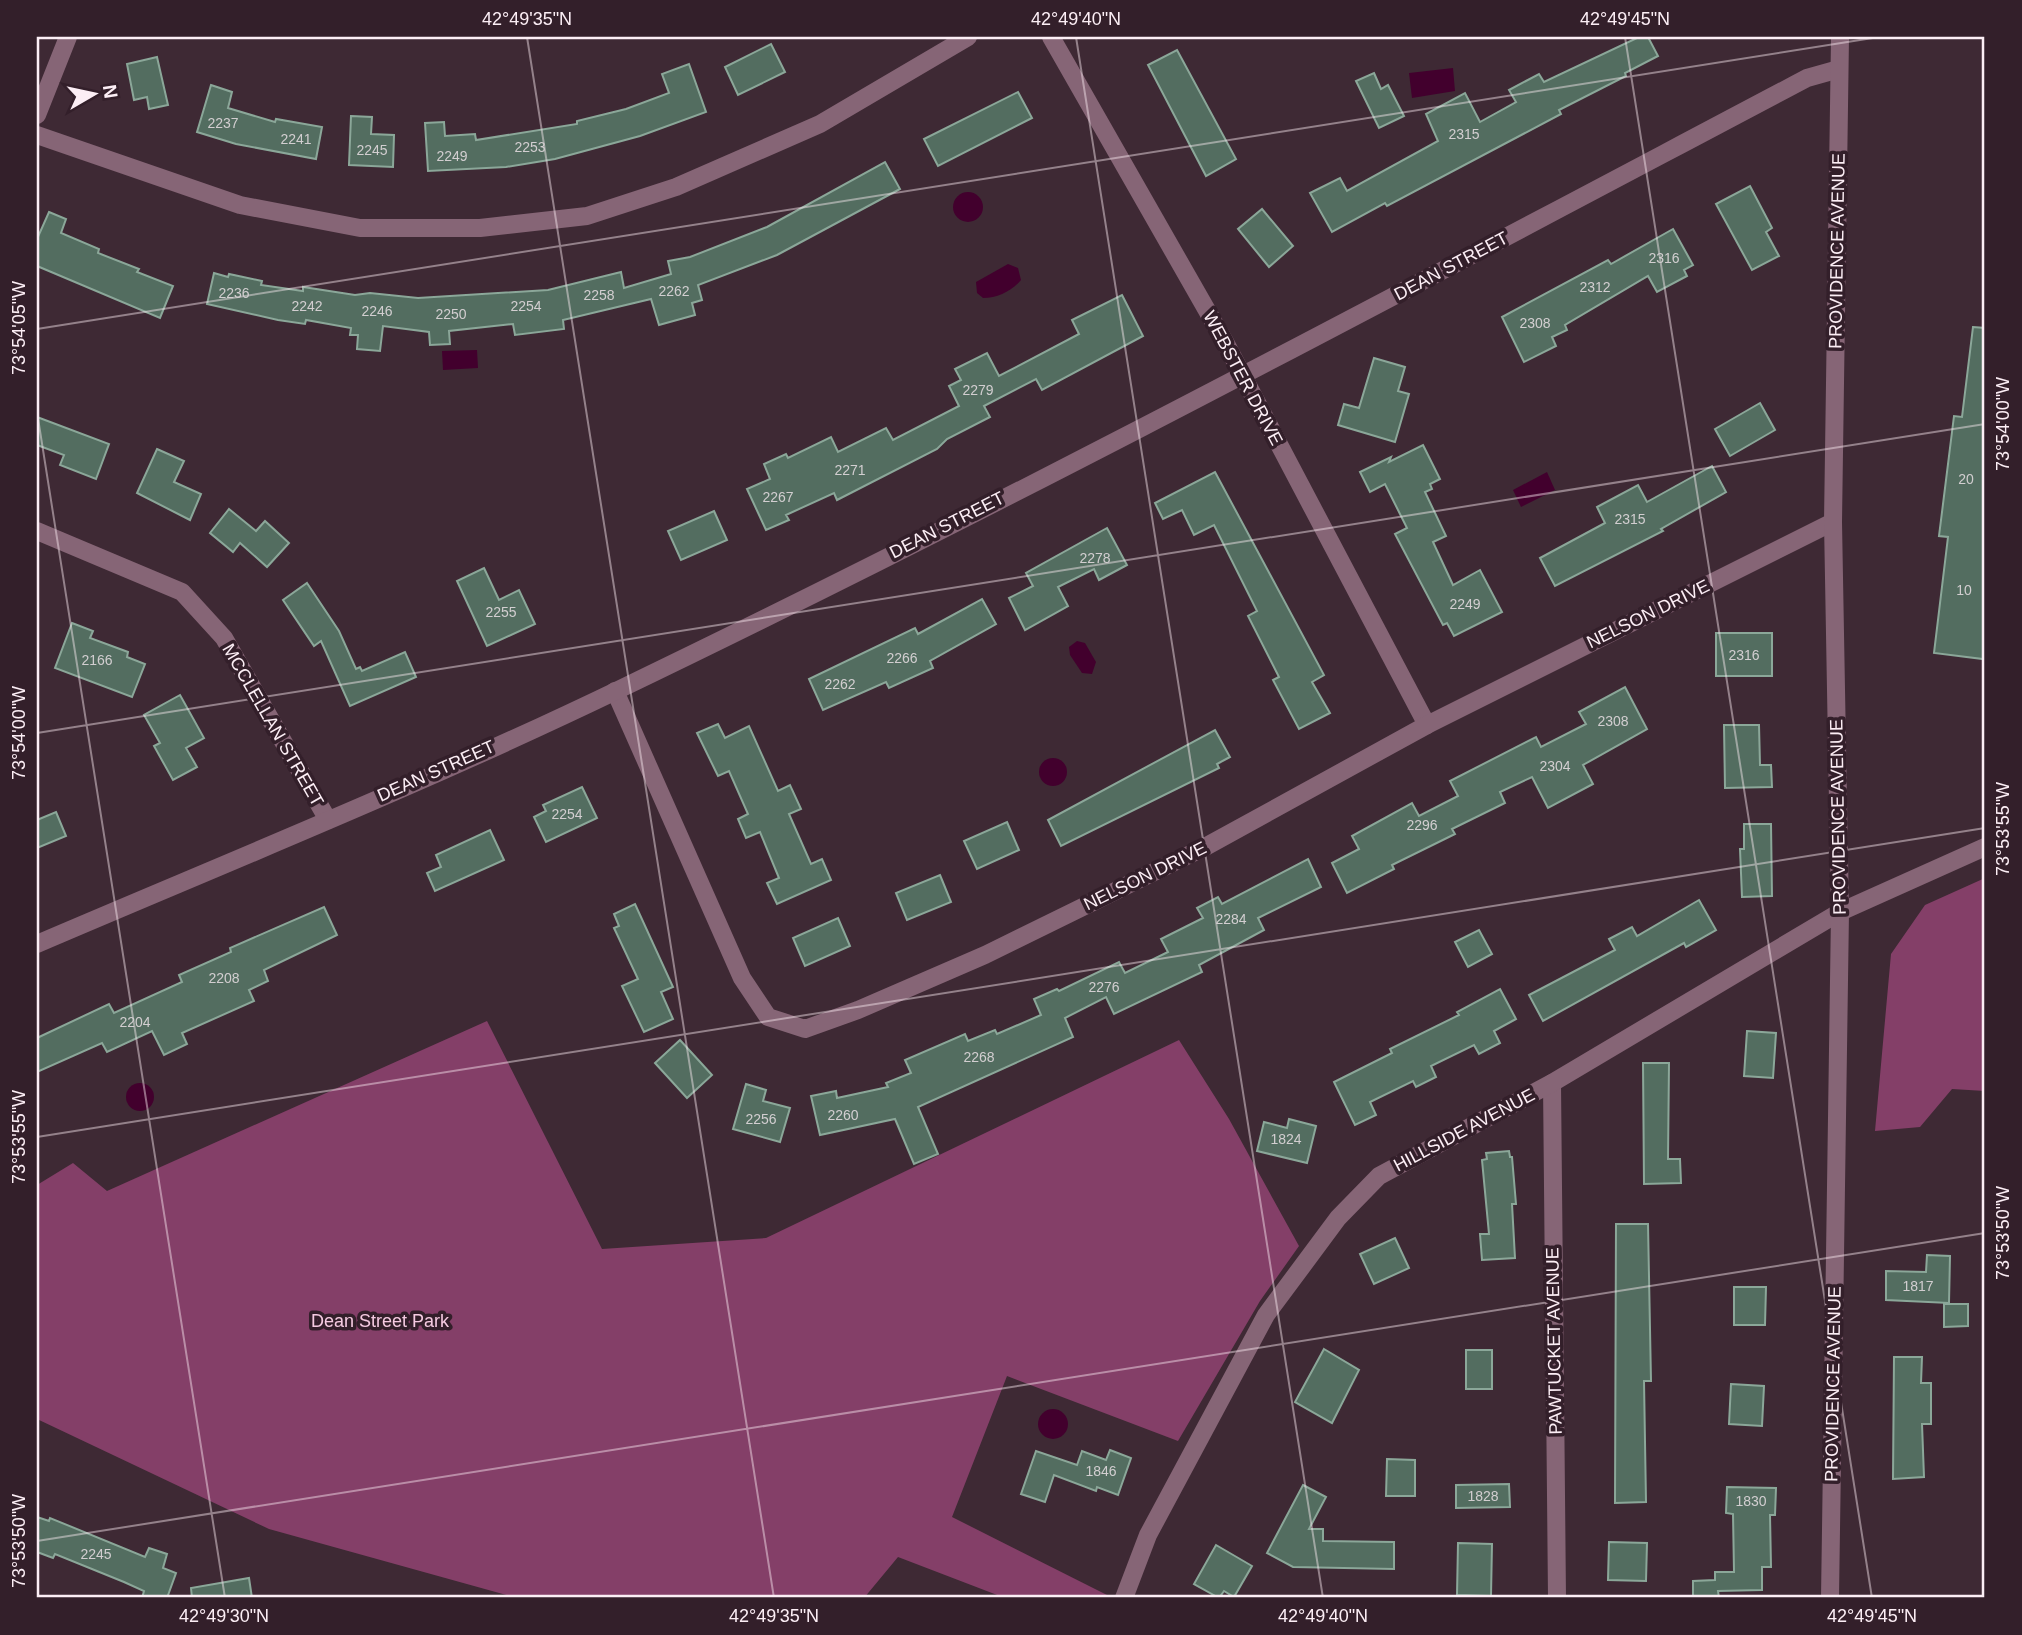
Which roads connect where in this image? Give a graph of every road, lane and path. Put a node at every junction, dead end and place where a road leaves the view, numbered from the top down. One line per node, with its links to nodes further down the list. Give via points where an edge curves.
1 (68, 37): 6 (street)
2 (968, 37): 7 (street, via 820,124 676,187 587,216 480,228 360,228 240,205)
3 (1051, 37): 8 (street, WEBSTER DRIVE)
4 (1839, 37): 5 (street, PROVIDENCE AVENUE)
5 (1839, 69): 8 (street, DEAN STREET, via 1807,78); 9 (street, PROVIDENCE AVENUE)
6 (37, 115)
7 (37, 135)
8 (1243, 376): 11 (street, DEAN STREET); 12 (street, WEBSTER DRIVE)
9 (1833, 522): 12 (street, NELSON DRIVE); 15 (street, PROVIDENCE AVENUE)
10 (37, 531): 13 (street, MCCLELLAN STREET, via 182,592 224,638)
11 (615, 691): 12 (street, NELSON DRIVE, via 742,978 768,1017 805,1029 998,949 1205,847); 13 (street, DEAN STREET)
12 (1427, 724)
13 (328, 820): 16 (street, DEAN STREET)
14 (1985, 847): 15 (street, HILLSIDE AVENUE)
15 (1840, 912): 17 (street, HILLSIDE AVENUE); 20 (street, PROVIDENCE AVENUE)
16 (37, 944)
17 (1552, 1083): 18 (street, HILLSIDE AVENUE, via 1379,1176 1338,1218 1266,1315 1148,1535); 19 (street, PAWTUCKET AVENUE)
18 (1124, 1598)
19 (1557, 1598)
20 (1830, 1598)

